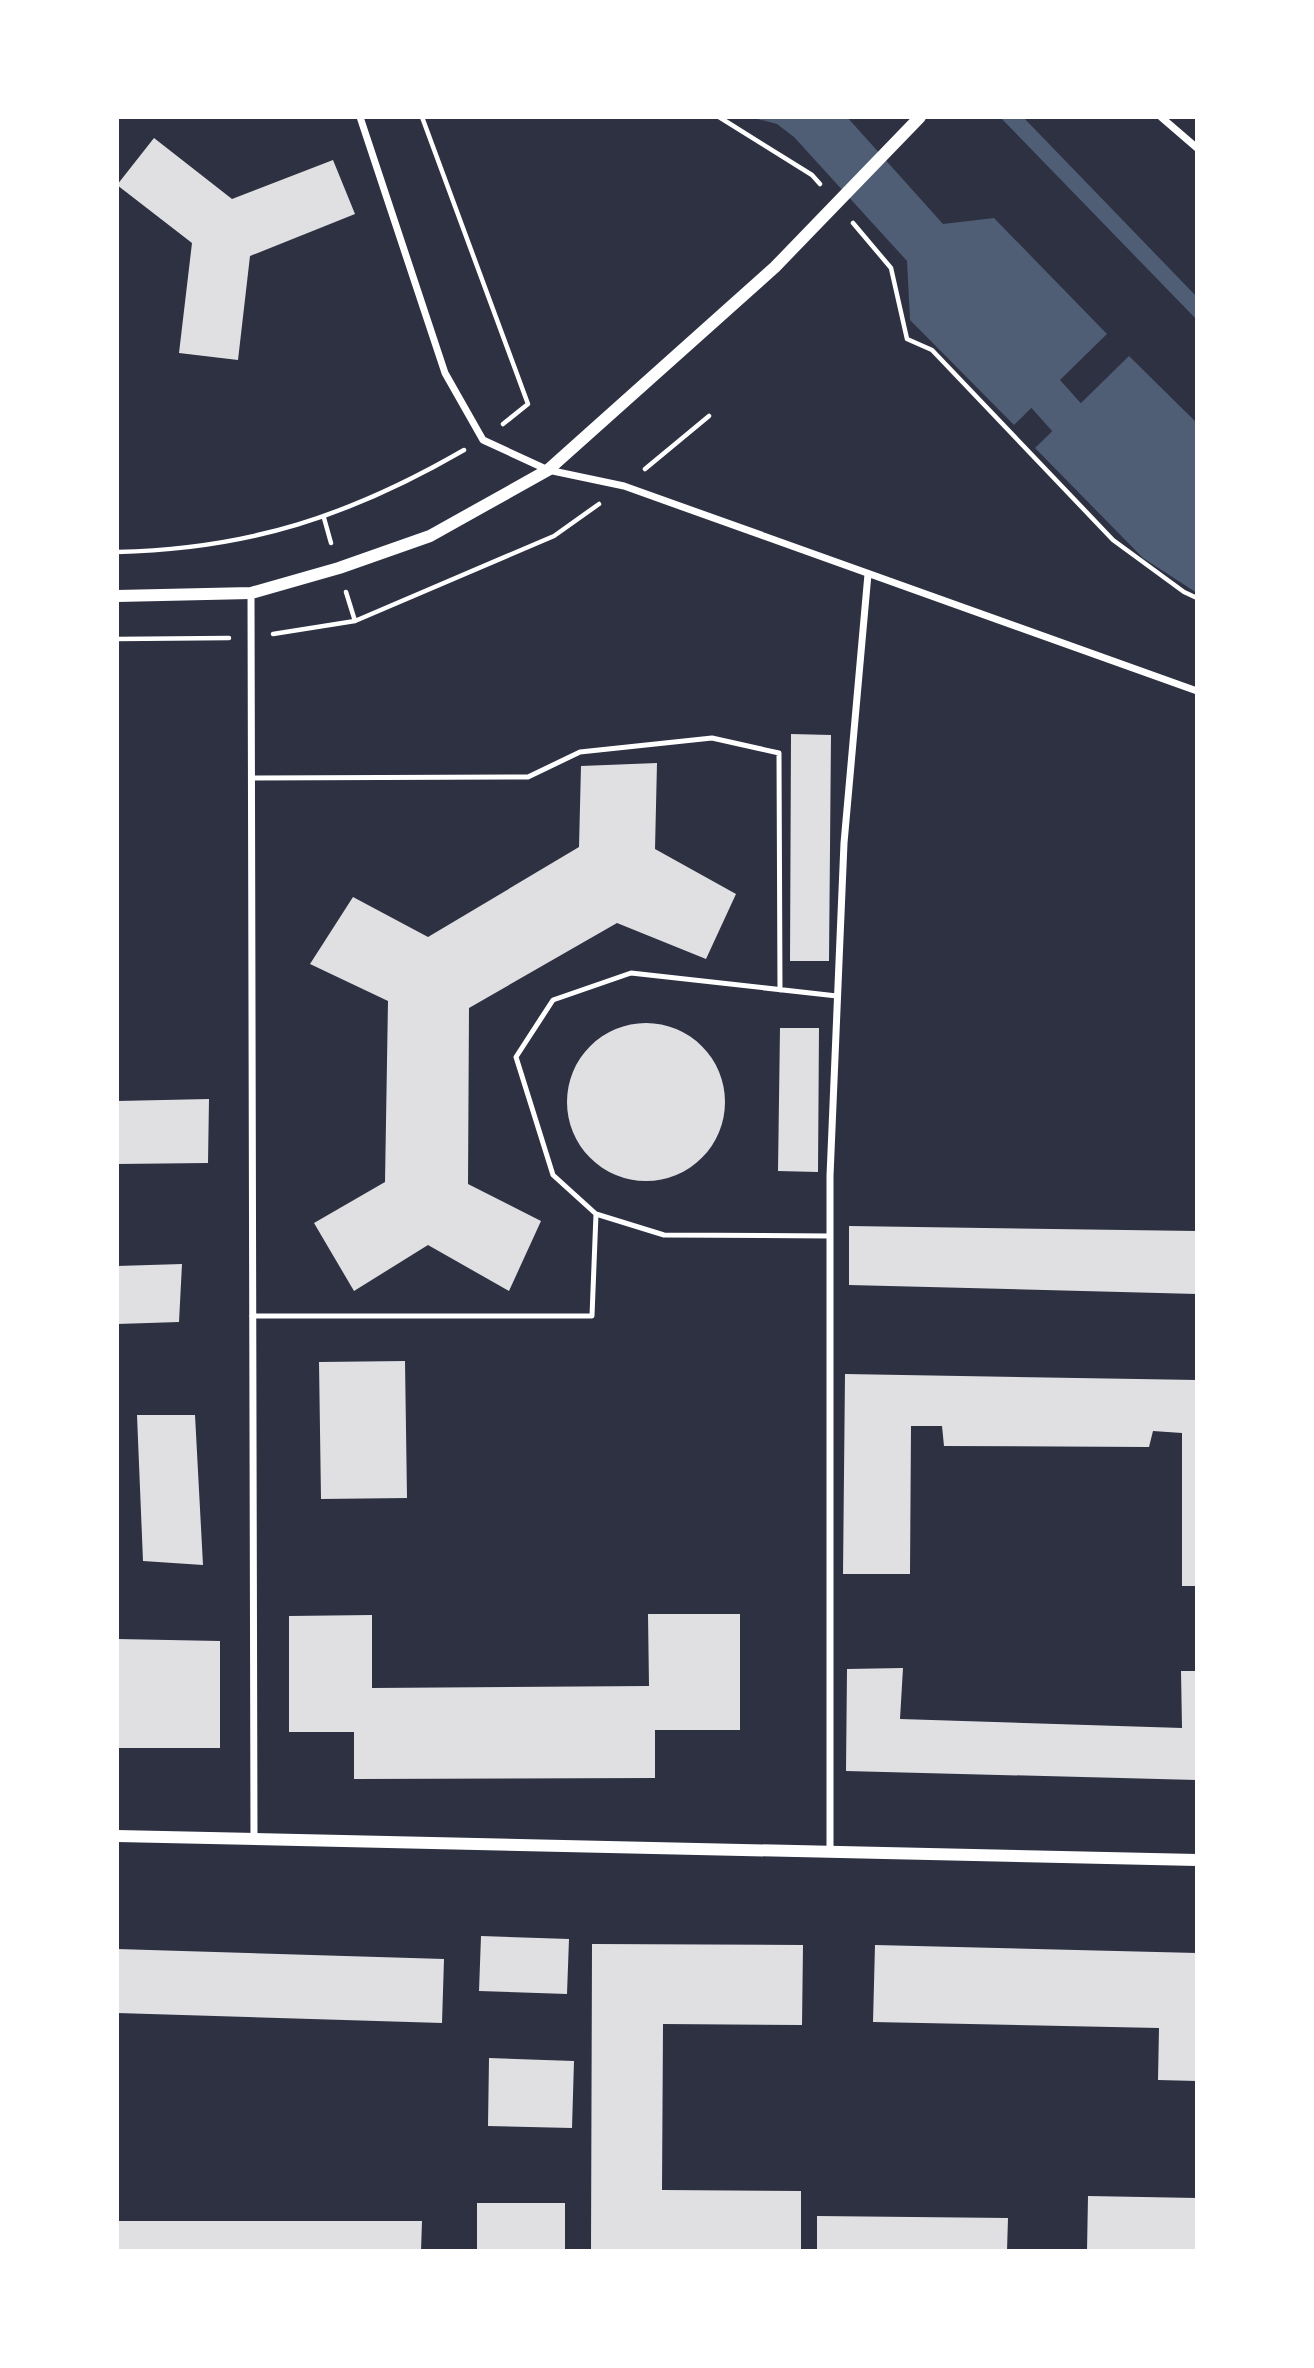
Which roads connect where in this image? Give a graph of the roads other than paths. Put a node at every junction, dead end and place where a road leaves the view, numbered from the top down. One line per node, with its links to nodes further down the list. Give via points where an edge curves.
1 (360, 117): 5 (street, via 445,373 483,440)
2 (920, 117): 5 (street, via 775,267)
3 (1161, 117): 4 (street)
4 (1197, 148)
5 (548, 470): 6 (street, via 624,486); 7 (street, via 430,536)
6 (869, 574): 9 (street); 12 (street, via 844,843)
7 (251, 593): 8 (street); 10 (street)
8 (117, 596)
9 (1197, 691)
10 (253, 778): 11 (lane, via 528,777 580,752 712,738 779,753); 15 (street)
11 (780, 990): 12 (lane); 13 (lane, via 631,973 553,1000 516,1057 553,1175)
12 (837, 996): 14 (street)
13 (596, 1214): 14 (lane, via 664,1235); 15 (lane, via 592,1316)
14 (830, 1236): 18 (street)
15 (252, 1316): 17 (street)
16 (117, 1836): 17 (street)
17 (254, 1839): 18 (street)
18 (830, 1852): 19 (street)
19 (1197, 1860)

